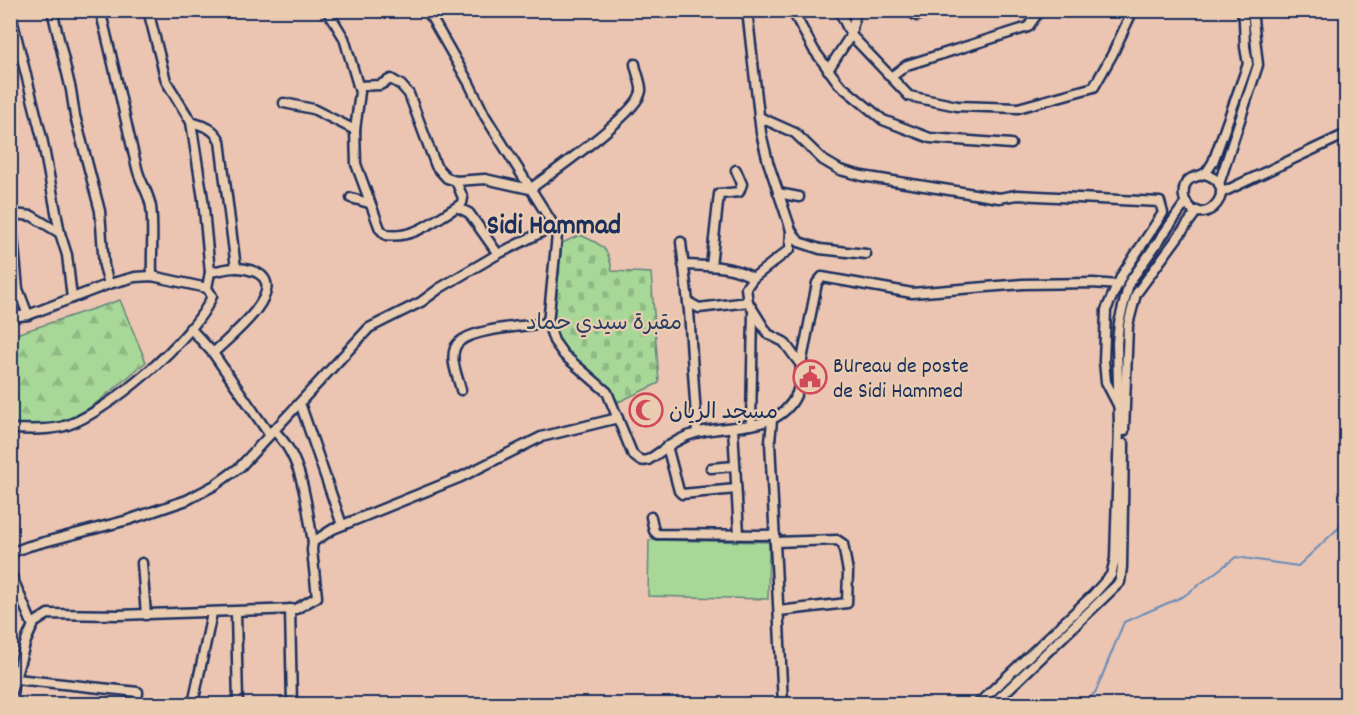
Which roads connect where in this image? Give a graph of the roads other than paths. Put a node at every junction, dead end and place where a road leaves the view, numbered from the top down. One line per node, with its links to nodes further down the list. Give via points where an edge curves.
1 (10, 10): 44 (street, via 42,138)
2 (52, 10): 58 (street, via 100,211)
3 (100, 10): 55 (street, via 137,171 151,206)
4 (148, 10): 24 (street, via 166,81)
5 (327, 10): 21 (street, via 344,38)
6 (427, 10): 31 (street)
7 (747, 10): 23 (street)
8 (792, 10): 19 (street)
9 (839, 10): 17 (street)
10 (856, 10): 17 (street)
11 (908, 10): 12 (street, via 917,15)
12 (932, 10)
13 (1040, 10): 20 (street, via 1028,27 907,65)
14 (1133, 10): 20 (street, via 1094,87 1018,108 957,106 909,96)
15 (1241, 10): 29 (street, via 1248,64 1213,162)
16 (1252, 10): 32 (street, via 1258,65)
17 (851, 34): 19 (street); 20 (street)
18 (634, 64): 31 (street, via 641,92 637,102 620,120)
19 (828, 70): 27 (street, via 883,120 930,138)
20 (891, 77)
21 (358, 86): 25 (street); 30 (street, via 391,80 406,89 436,166)
22 (284, 103): 25 (street, via 313,109)
23 (759, 117): 33 (street); 54 (street, via 795,134 840,171 862,176 999,198 1017,195 1160,202 1162,213)
24 (191, 122): 52 (street, via 217,133 220,141); 53 (street)
25 (355, 130): 37 (street, via 356,164)
26 (1347, 134): 32 (street)
27 (1011, 144)
28 (736, 170): 51 (street, via 742,184 739,192 719,194)
29 (1204, 174): 32 (street); 36 (street, via 1187,182 1183,194)
30 (456, 181): 31 (street, via 485,179); 39 (street, via 464,198)
31 (530, 189): 42 (street)
32 (1220, 189): 40 (street, via 1215,206 1205,212)
33 (778, 193): 34 (street); 43 (street)
34 (799, 197)
35 (351, 198): 37 (street)
36 (1186, 202): 40 (street); 74 (street, via 1130,283 1117,343)
37 (369, 203): 39 (street, via 380,229 395,236 422,230)
38 (10, 204): 41 (street)
39 (457, 207): 48 (street, via 469,213)
40 (1197, 211): 101 (street, via 1136,294 1126,350 1120,582)
41 (12, 214): 44 (street, via 32,216); 66 (street, via 18,289)
42 (554, 226): 48 (street); 68 (street, via 558,235)
43 (791, 230): 46 (street); 47 (street)
44 (60, 233): 62 (street)
45 (681, 242): 50 (street)
46 (800, 242): 47 (street); 49 (street, via 820,249)
47 (790, 249): 56 (street)
48 (498, 254): 73 (street, via 421,302 369,328)
49 (866, 254)
50 (683, 265): 51 (street); 63 (street)
51 (711, 266): 56 (street, via 742,271)
52 (236, 268): 53 (street); 70 (street, via 260,273 267,287 258,309)
53 (210, 272): 60 (street)
54 (1122, 275): 57 (street); 59 (street)
55 (152, 276): 58 (street); 60 (street)
56 (753, 278): 64 (street, via 746,288)
57 (1093, 283): 59 (street); 61 (street); 71 (street, via 912,293 822,277 817,283)
58 (109, 284): 62 (street)
59 (1118, 285): 61 (street)
60 (207, 288): 69 (street, via 212,296 209,304)
61 (1113, 295): 74 (street, via 1106,310 1104,361 1106,382)
62 (72, 298): 66 (street)
63 (688, 302): 64 (street, via 699,308); 81 (street)
64 (748, 302): 65 (street)
65 (753, 312): 71 (street, via 768,334 784,342); 77 (street)
66 (28, 315): 67 (street)
67 (10, 317)
68 (548, 323): 72 (street, via 466,336 455,346 453,358); 75 (street, via 564,355 606,391)
69 (190, 328): 70 (street); 79 (street, via 155,366 87,417 44,430)
70 (213, 352): 80 (street)
71 (801, 365): 76 (street, via 798,392 787,410)
72 (461, 390)
73 (300, 403): 80 (street); 87 (street)
74 (1119, 407): 97 (street, via 1115,559 1111,575)
75 (618, 418): 82 (street, via 636,458 648,460); 87 (street, via 541,437 461,477)
76 (772, 420): 77 (street); 89 (street)
77 (751, 424): 78 (street)
78 (733, 428): 81 (street); 83 (street)
79 (10, 429)
80 (271, 432): 90 (street, via 285,440 291,453 303,489); 91 (street, via 240,467 188,500)
81 (697, 432): 82 (street)
82 (667, 446): 85 (street, via 682,494)
83 (735, 466): 84 (street); 85 (street)
84 (711, 468)
85 (736, 489): 88 (street)
86 (651, 517): 88 (street, via 657,534)
87 (342, 525): 90 (street)
88 (739, 534): 89 (street)
89 (775, 538): 95 (street); 95 (street, via 837,540 843,544 848,572 847,603)
90 (312, 542): 94 (street, via 317,597)
91 (11, 552)
92 (142, 562): 99 (street)
93 (10, 572): 100 (street)
94 (290, 609): 96 (street); 107 (street)
95 (779, 611): 108 (street)
96 (236, 612): 98 (street); 106 (street)
97 (1076, 612): 101 (street); 109 (street)
98 (212, 613): 99 (street); 105 (street)
99 (146, 615): 100 (street, via 48,614)
100 (33, 626): 102 (street)
101 (1073, 628): 110 (street)
102 (16, 678): 103 (street); 104 (street, via 138,692)
103 (10, 696)
104 (137, 705)
105 (193, 705)
106 (238, 705)
107 (292, 705)
108 (783, 705)
109 (978, 705)
110 (993, 705)

